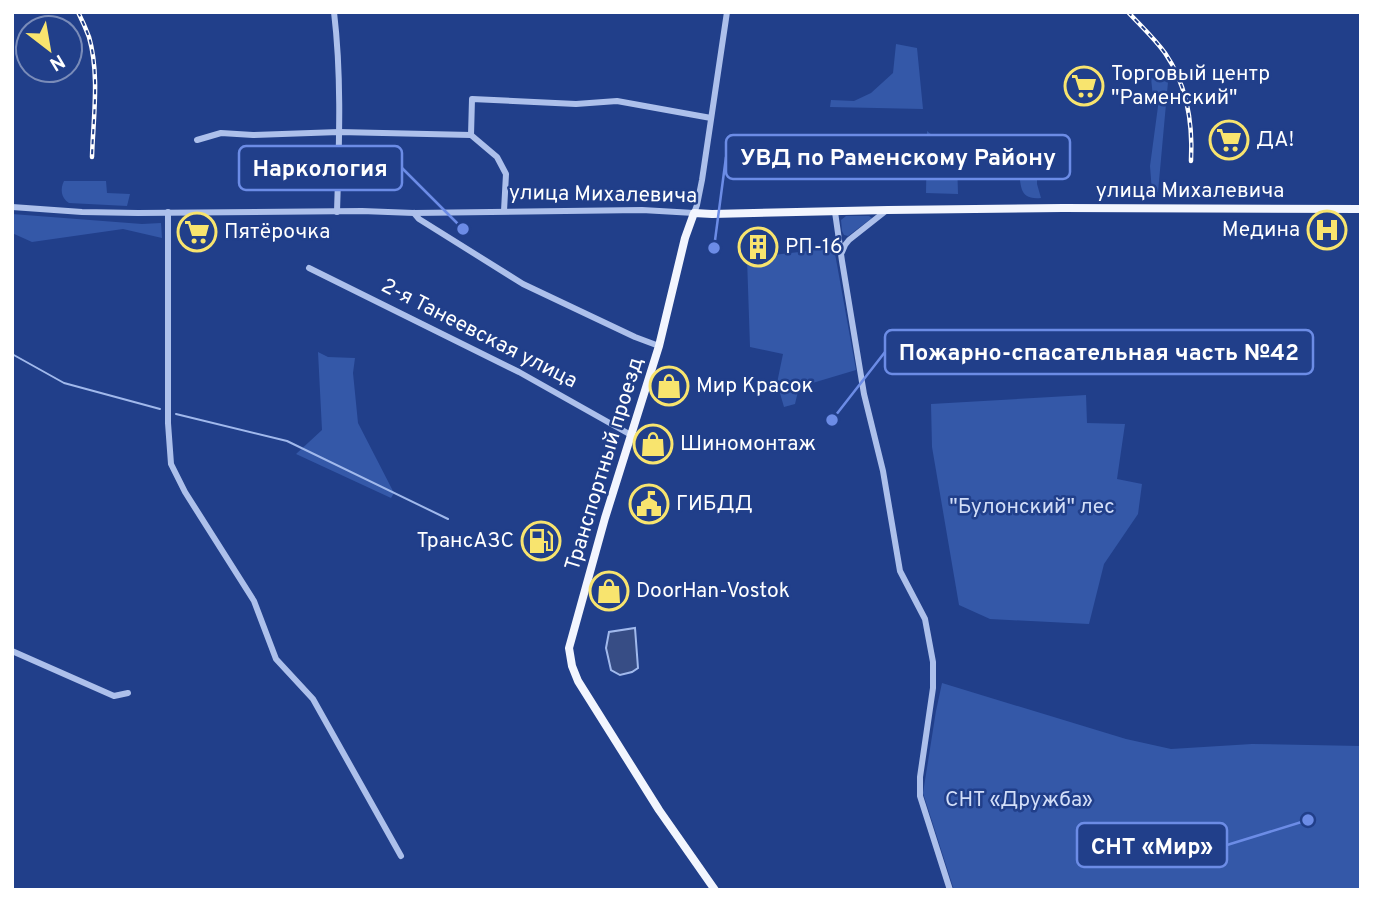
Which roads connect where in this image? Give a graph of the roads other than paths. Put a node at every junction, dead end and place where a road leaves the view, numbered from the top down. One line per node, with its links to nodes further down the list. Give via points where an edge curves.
1 (334, 12): 4 (street)
2 (727, 12): 3 (street, Транспортный проезд)
3 (711, 118): 5 (street, via 617,101 576,104 472,99); 15 (street, Транспортный проезд)
4 (339, 132): 5 (street); 6 (street, via 221,132); 12 (street)
5 (471, 135): 10 (street, via 497,157 506,174)
6 (197, 140)
7 (12, 207): 11 (street, улица Михалевича)
8 (1361, 209): 9 (main road, улица Михалевича)
9 (888, 210): 13 (main road, улица Михалевича); 16 (street, via 845,245)
10 (503, 211): 14 (street, улица Михалевича); 15 (street, улица Михалевича)
11 (168, 212): 12 (street, улица Михалевича); 22 (street, via 170,464 254,601 276,659 313,699)
12 (337, 212): 14 (street, улица Михалевича)
13 (835, 212): 15 (main road, улица Михалевича); 16 (street)
14 (414, 213): 18 (street, via 523,284)
15 (694, 213): 18 (main road, Транспортный проезд)
16 (842, 261): 24 (street, via 900,571 925,618 933,662 920,796)
17 (309, 268): 19 (street, 2-я Танеевская улица, via 519,372)
18 (659, 346): 19 (main road, Транспортный проезд)
19 (631, 435): 23 (main road, Транспортный проезд, via 576,620 570,657 578,681)
20 (12, 652): 21 (street, via 114,696)
21 (128, 693)
22 (401, 856)
23 (715, 890)
24 (950, 890)

